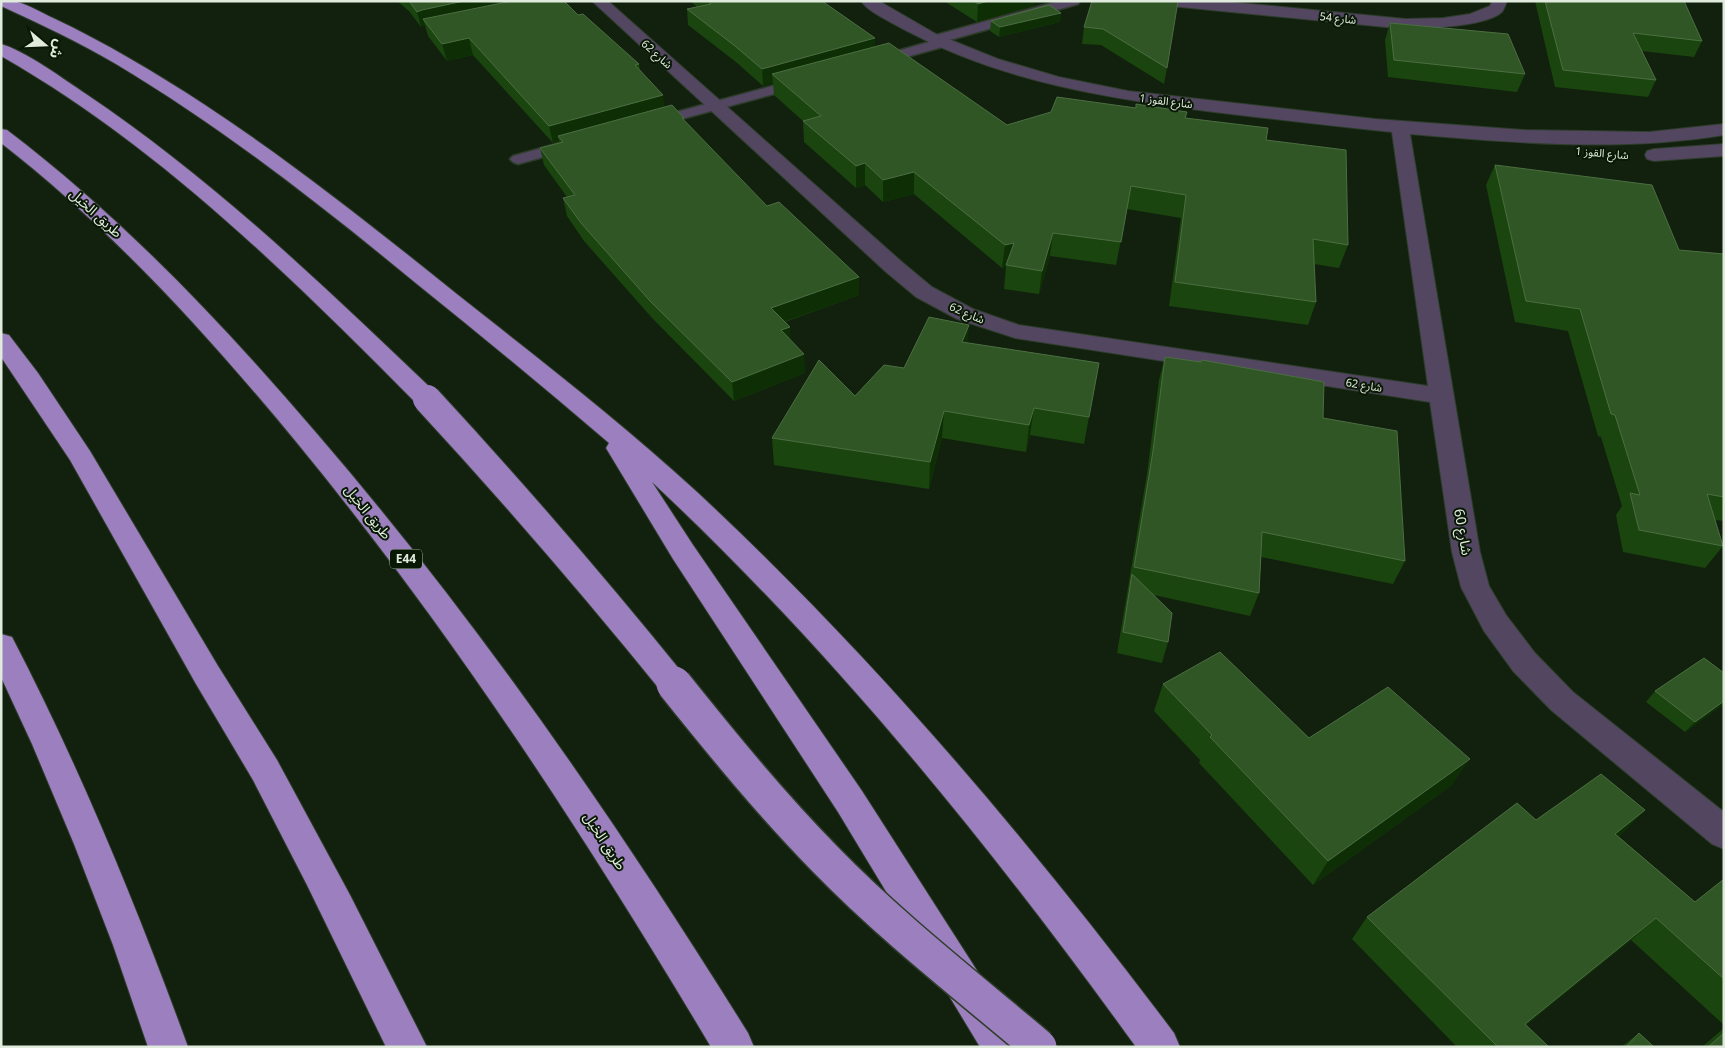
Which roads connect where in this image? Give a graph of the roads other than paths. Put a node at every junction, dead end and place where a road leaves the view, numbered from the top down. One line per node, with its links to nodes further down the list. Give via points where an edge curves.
1 (3, 1): 22 (highway, via 106,51 234,132 363,228)
2 (599, 1): 11 (street, شارع 62)
3 (868, 1): 7 (street, شارع القوز 1)
4 (1074, 1): 7 (lane)
5 (1170, 1): 6 (street, شارع 54, via 1406,24 1474,18 1496,9)
6 (1500, 1)
7 (937, 41): 9 (lane); 13 (street, شارع القوز 1, via 981,60 1075,87)
8 (1, 49): 29 (highway, bridge, via 94,108 186,177 334,308 427,399 505,484 593,585 768,799 826,860 892,923)
9 (856, 67)
10 (818, 77): 11 (lane)
11 (714, 106): 12 (lane); 21 (street, شارع 62, via 916,286 965,314 1024,332)
12 (640, 126)
13 (1400, 127): 16 (street, شارع القوز 1); 21 (street, شارع 60)
14 (1724, 130): 16 (street, شارع القوز 1, via 1621,139)
15 (1, 134): 27 (highway, طريق الخيل / E44, via 90,206 188,303 307,437 380,526 455,623 557,768 679,955)
16 (1481, 135): 18 (street, شارع القوز 1, via 1595,153 1696,154)
17 (584, 142): 19 (lane)
18 (1724, 150)
19 (518, 159)
20 (1, 340): 26 (highway, via 70,439 264,767)
21 (1442, 396): 24 (street, شارع 60, via 1466,552 1475,586 1494,623 1524,662 1562,701)
22 (608, 428): 28 (highway, via 644,493 823,761); 30 (highway, via 769,580 863,678 1050,900)
23 (1, 646): 25 (highway, via 29,700 94,846)
24 (1724, 834)
25 (168, 1047)
26 (407, 1047)
27 (734, 1047)
28 (1003, 1047)
29 (1039, 1047)
30 (1160, 1047)

